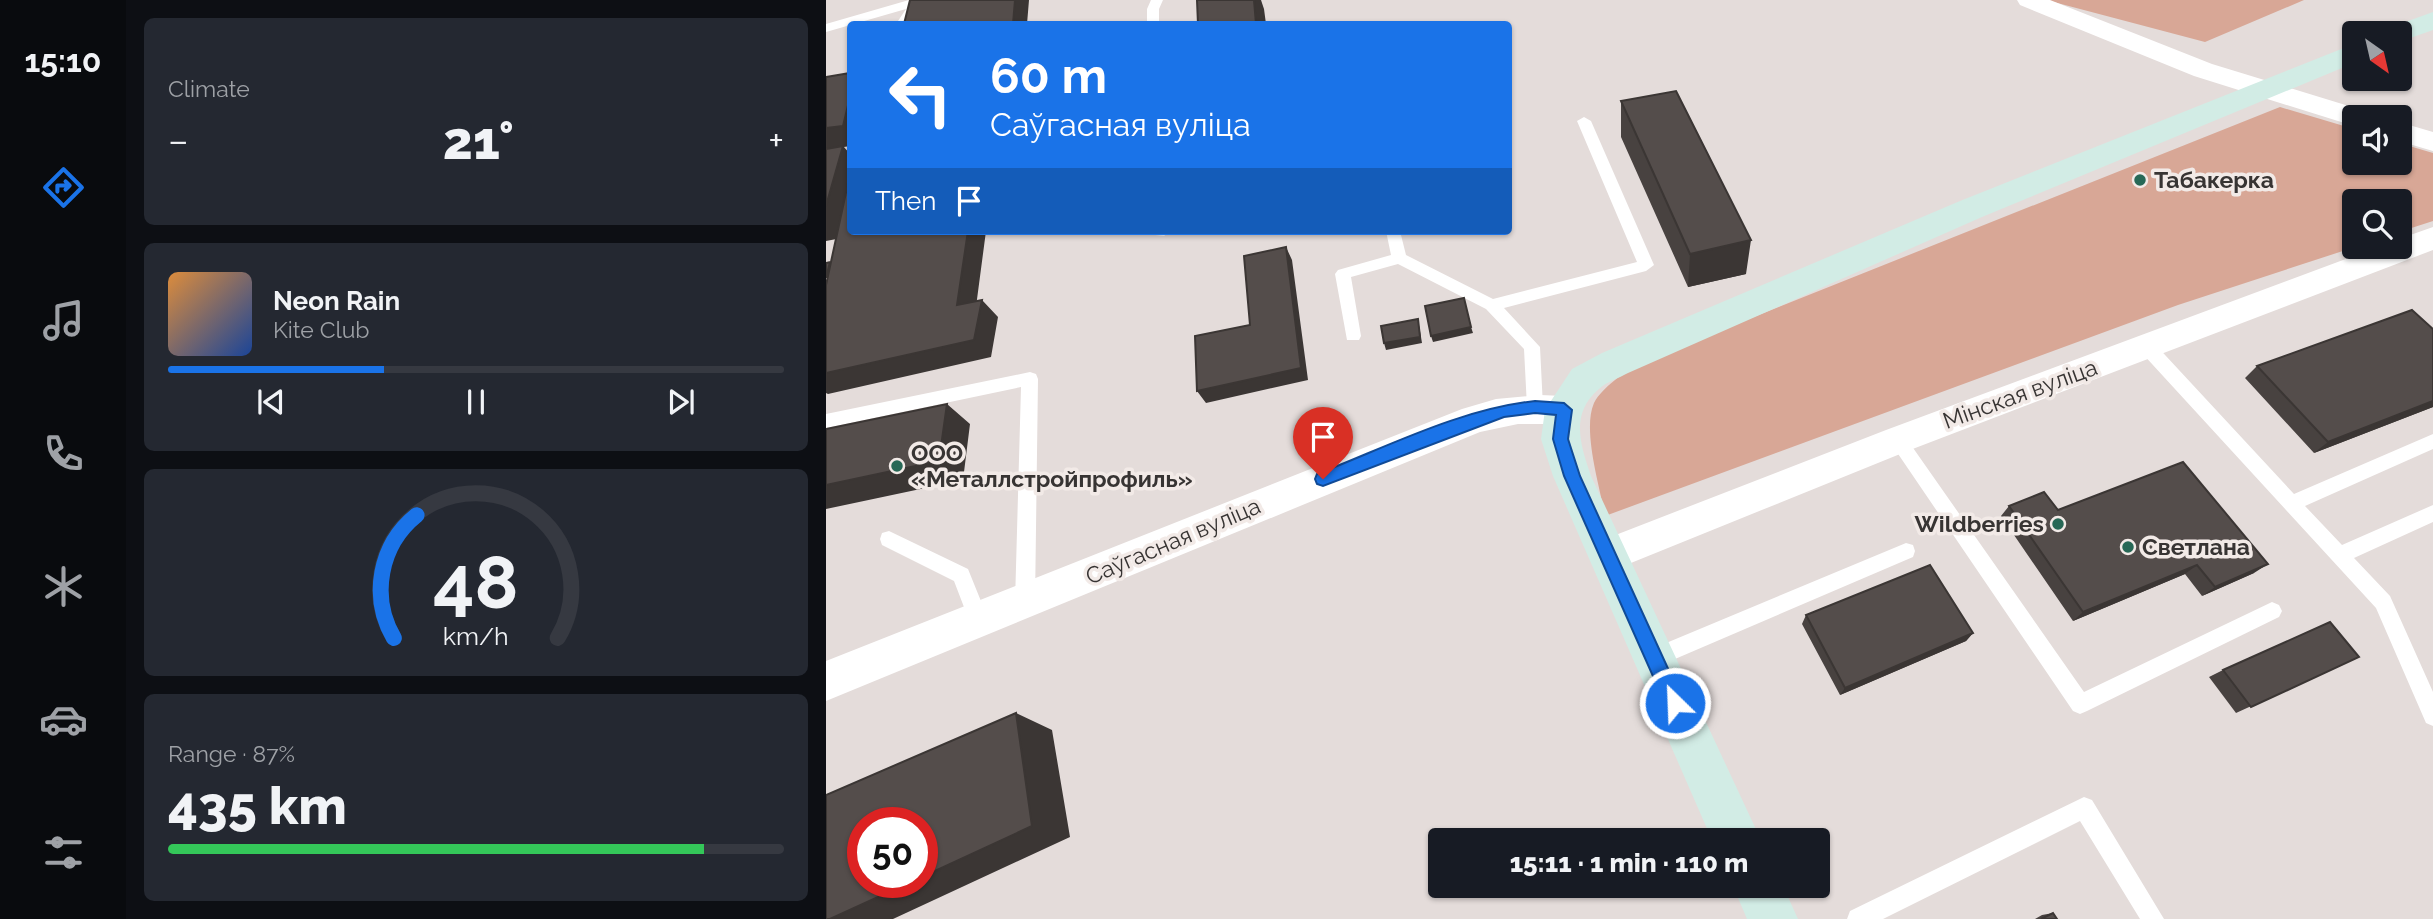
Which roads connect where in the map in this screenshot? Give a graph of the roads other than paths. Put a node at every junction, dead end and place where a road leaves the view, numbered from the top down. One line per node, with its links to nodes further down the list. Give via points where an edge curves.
1 (1157, 0): 7 (lane)
2 (2029, 0): 12 (street, via 2203,70)
3 (919, 1): 5 (lane); 6 (lane)
4 (2433, 20): 10 (main road)
5 (850, 21)
6 (904, 21)
7 (1153, 21)
8 (847, 22): 9 (lane)
9 (826, 28)
10 (2412, 29)
11 (2342, 58): 12 (main road)
12 (2267, 89): 13 (street); 23 (main road, via 1971,209 1626,358)
13 (2342, 113)
14 (1584, 121): 20 (lane, via 1646,265)
15 (2412, 135): 16 (street)
16 (2433, 142)
17 (1394, 235): 19 (lane)
18 (2433, 238): 22 (street, Мінская вуліца)
19 (1399, 258): 20 (lane); 21 (lane, via 1343,274)
20 (1492, 305): 23 (lane, via 1532,347 1535,366)
21 (1353, 336)
22 (2147, 347): 25 (street, Мінская вуліца); 27 (lane)
23 (1561, 398): 31 (main road, via 1560,439); 33 (street, Саўгасная вуліца, via 1474,419)
24 (826, 421): 33 (lane, via 1030,379)
25 (1898, 440): 31 (street, Мінская вуліца); 34 (lane, via 2081,704)
26 (2433, 441): 27 (lane)
27 (2291, 503): 32 (lane)
28 (2433, 513): 32 (lane)
29 (889, 539): 35 (lane, via 961,575)
30 (1906, 551): 36 (lane)
31 (1608, 555): 36 (main road)
32 (2340, 555): 38 (lane, via 2383,602)
33 (1025, 603): 35 (street, Саўгасная вуліца)
34 (2272, 611)
35 (979, 621): 37 (street, Саўгасная вуліца)
36 (1654, 657): 39 (main road)
37 (826, 681)
38 (2433, 716)
39 (1732, 828)
40 (1763, 898): 41 (main road)
41 (1773, 919)
42 (1858, 919): 43 (lane, via 2084,808)
43 (2153, 919)

